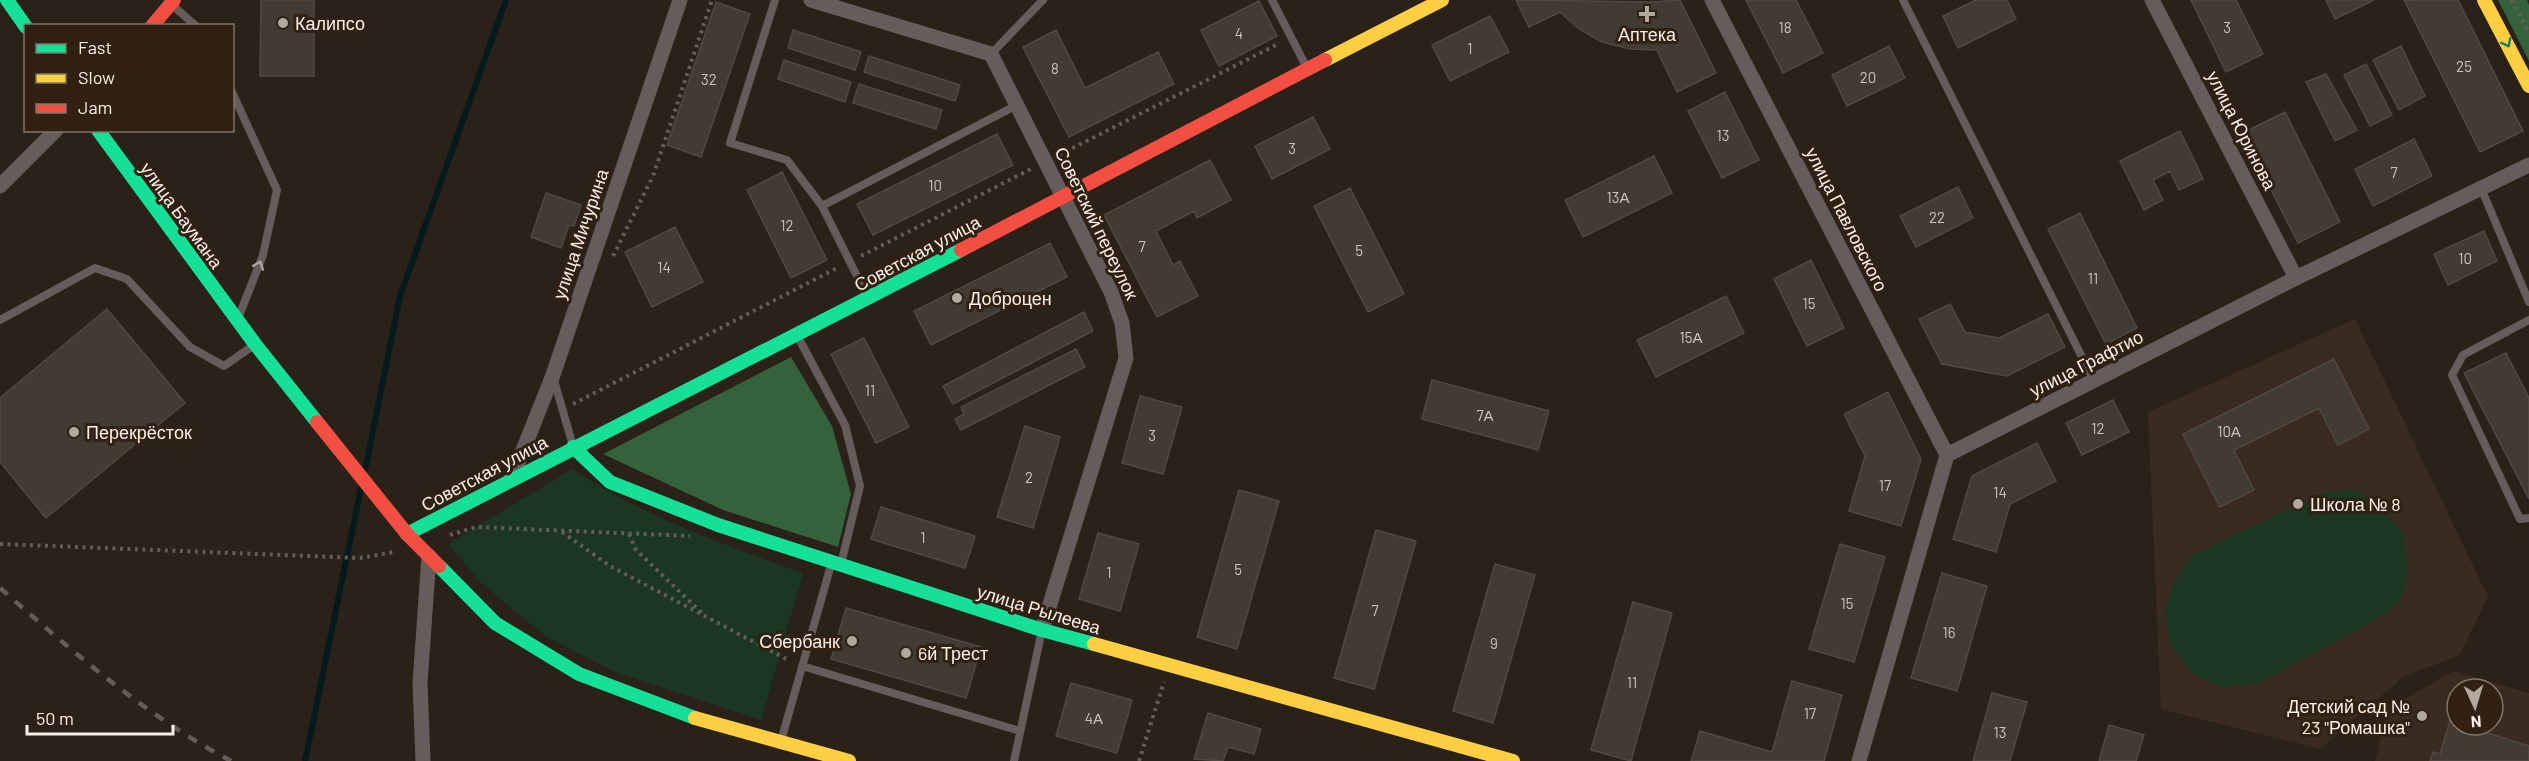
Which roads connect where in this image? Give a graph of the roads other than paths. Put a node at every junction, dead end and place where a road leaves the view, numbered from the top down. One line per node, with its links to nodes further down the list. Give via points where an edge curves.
1 (7, 0): 13 (street)
2 (680, 0): 36 (street, улица Мичурина)
3 (775, 0): 27 (lane, via 730,143 787,160)
4 (811, 0): 16 (street)
5 (1043, 0): 16 (lane)
6 (1272, 0): 17 (lane)
7 (1442, 0): 17 (street, Советская улица)
8 (1712, 0): 39 (street, улица Павловского)
9 (1903, 0): 37 (lane)
10 (2152, 0): 28 (street, улица Юринова)
11 (2484, 0): 18 (street, one-way to 18)
12 (172, 2): 14 (street); 15 (lane)
13 (24, 24)
14 (154, 24)
15 (194, 24)
16 (991, 54): 20 (street, Советский переулок)
17 (1307, 68): 26 (street, Советская улица)
18 (2529, 86)
19 (234, 96): 32 (lane, one-way to 19, via 263,255 277,190)
20 (1017, 105): 26 (street, Советский переулок); 27 (lane)
21 (54, 132): 24 (street)
22 (99, 132): 32 (street, улица Баумана)
23 (2529, 165): 25 (street, улица Графтио)
24 (0, 186)
25 (2481, 188): 28 (street, улица Графтио); 30 (lane)
26 (1064, 196): 29 (street, Советская улица); 45 (street, Советский переулок, via 1112,292 1122,323 1126,358)
27 (822, 206): 29 (lane)
28 (2296, 278): 37 (street, улица Графтио)
29 (868, 298): 34 (street, Советская улица)
30 (2529, 302)
31 (0, 320): 35 (lane, via 95,268 127,279 190,347 224,366)
32 (238, 320): 35 (street, улица Баумана)
33 (2529, 320): 41 (lane, via 2463,355 2452,375 2520,519)
34 (797, 335): 38 (street, Советская улица); 44 (lane, via 845,425 860,486)
35 (255, 344): 42 (street, улица Баумана)
36 (553, 375): 38 (lane); 40 (street, улица Мичурина)
37 (2094, 381): 39 (street, улица Графтио)
38 (573, 447): 40 (street, Советская улица); 44 (street, улица Рылеева, via 610,482 718,525)
39 (1947, 455): 53 (street)
40 (512, 478): 42 (street, Советская улица)
41 (2529, 518)
42 (407, 534): 43 (street, улица Баумана)
43 (424, 551): 48 (street, улица Баумана, via 495,623 579,674 700,720); 49 (street, via 420,683)
44 (836, 564): 45 (street, улица Рылеева); 46 (lane)
45 (1042, 630): 47 (lane); 52 (street, улица Рылеева)
46 (802, 666): 47 (lane); 48 (lane)
47 (1020, 731): 51 (lane)
48 (780, 742): 50 (street, улица Баумана)
49 (423, 761)
50 (849, 761)
51 (1014, 761)
52 (1513, 761)
53 (1859, 761)

